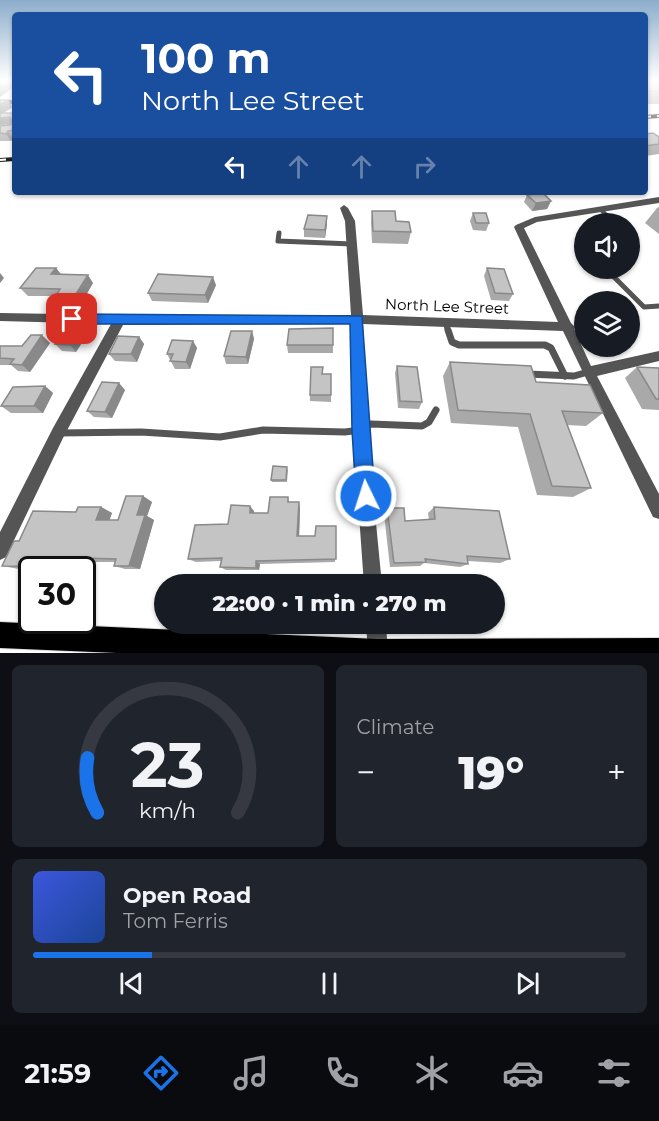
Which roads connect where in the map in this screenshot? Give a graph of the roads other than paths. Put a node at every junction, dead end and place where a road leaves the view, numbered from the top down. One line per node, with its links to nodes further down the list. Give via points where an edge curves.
1 (659, 200): 3 (street)
2 (344, 208): 6 (street, via 350,221)
3 (600, 209): 4 (lane); 13 (street, via 519,226)
4 (604, 213)
5 (279, 233): 6 (lane, via 278,241)
6 (352, 244): 10 (street)
7 (616, 279): 8 (lane, via 644,307)
8 (659, 306)
9 (0, 317): 11 (street, North Lee Street)
10 (357, 319): 11 (street, North Lee Street); 12 (street, North Lee Street); 19 (street)
11 (119, 320): 20 (street)
12 (445, 322): 13 (street, North Lee Street); 17 (lane, via 452,342 459,345 545,345 551,348)
13 (569, 327): 15 (street)
14 (659, 356): 15 (street)
15 (588, 372): 17 (lane); 21 (street)
16 (526, 374): 17 (lane)
17 (565, 376)
18 (436, 410): 19 (lane, via 422,426 371,424)
19 (360, 430): 20 (lane, via 263,430 220,437 141,432); 23 (street)
20 (58, 433): 22 (street)
21 (659, 511)
22 (0, 551)
23 (372, 574)
24 (377, 634): 28 (street)
25 (0, 635): 26 (main road)
26 (72, 646): 28 (main road)
27 (659, 651): 30 (main road)
28 (378, 652): 29 (main road)
29 (498, 652): 30 (main road)
30 (571, 652)

